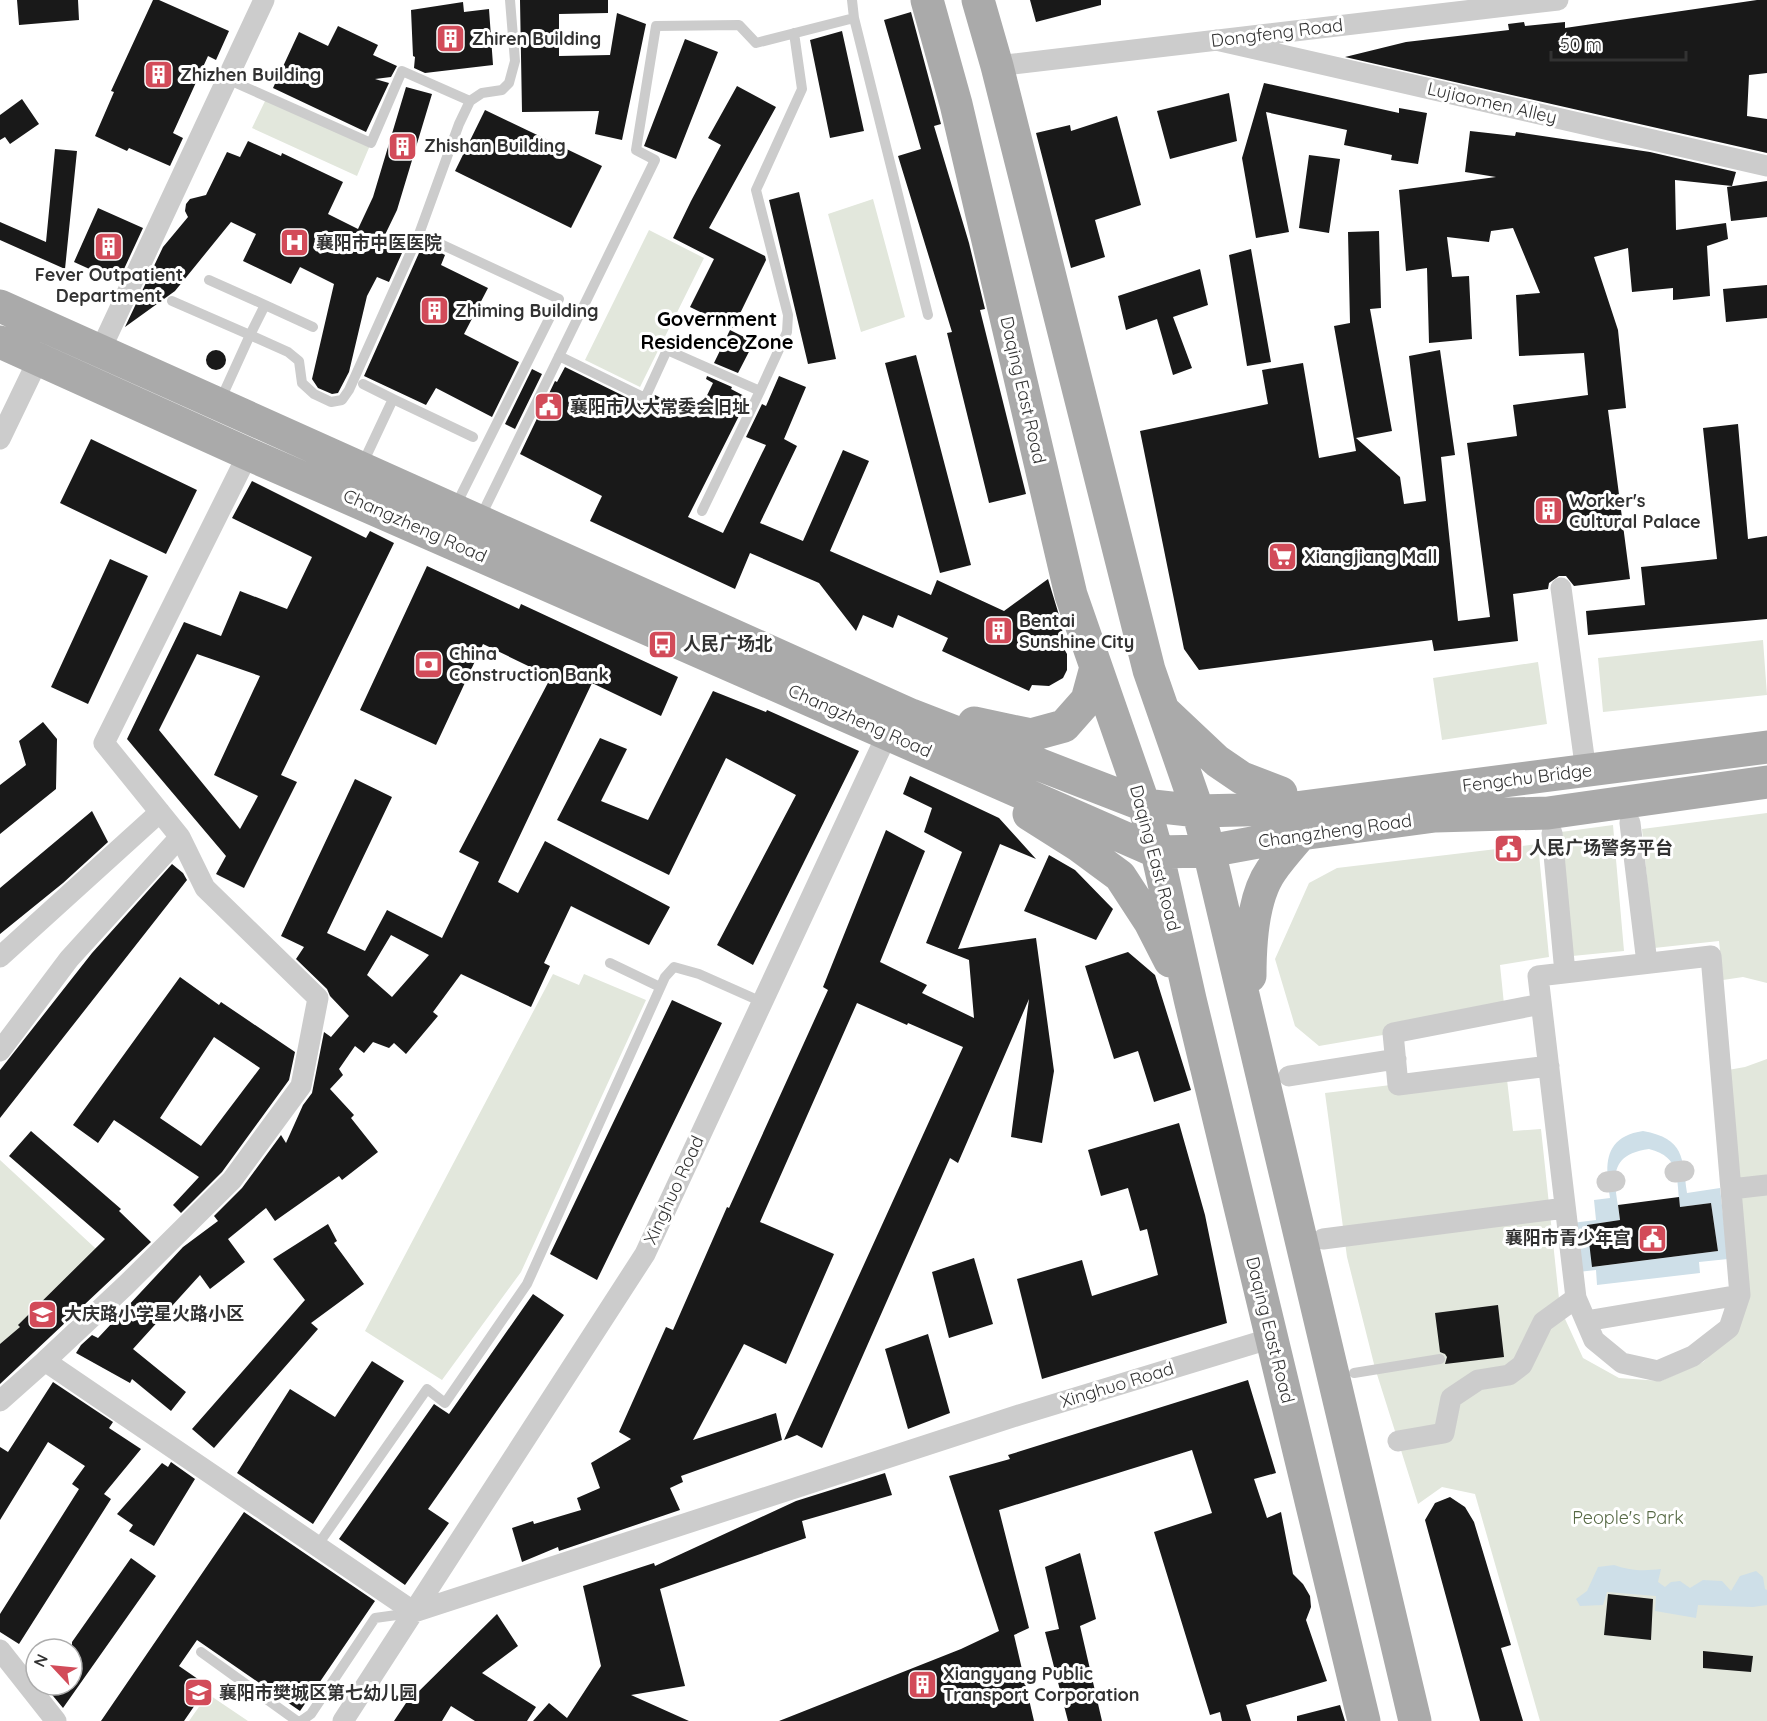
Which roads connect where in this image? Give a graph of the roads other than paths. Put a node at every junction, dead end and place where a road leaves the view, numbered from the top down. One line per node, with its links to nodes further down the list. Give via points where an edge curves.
1 (264, 0): 11 (street)
2 (510, 0): 12 (lane, via 514,61 509,83 502,90 482,93)
3 (852, 0): 7 (lane)
4 (927, 0): 37 (main road, Daqing East Road, via 956,104 1071,595)
5 (978, 0): 10 (main road)
6 (1558, 0): 9 (street, Dongfeng Road)
7 (854, 18): 8 (lane); 19 (lane)
8 (794, 33): 24 (lane, via 756,43 739,25 656,26 636,150 655,160); 27 (lane, via 802,89 756,190 788,315 787,333)
9 (1216, 40): 10 (street, Dongfeng Road); 13 (street, Lujiaomen Alley)
10 (997, 66): 39 (main road)
11 (227, 79): 12 (lane, via 371,143 402,71); 23 (street)
12 (470, 101): 14 (lane)
13 (1767, 166)
14 (419, 234): 21 (lane, via 342,400 331,402 314,394 302,383 299,361); 35 (lane, via 559,299)
15 (209, 280): 17 (lane)
16 (172, 300): 21 (lane)
17 (265, 305): 20 (lane); 21 (lane)
18 (0, 306): 23 (main road, Changzheng Road)
19 (928, 315)
20 (313, 327)
21 (250, 335): 29 (lane)
22 (0, 342): 25 (main road, Changzheng Road)
23 (100, 351): 29 (main road, Changzheng Road)
24 (559, 356): 27 (lane, via 645,398 667,350); 35 (lane)
25 (38, 360): 31 (street); 32 (main road, Changzheng Road)
26 (363, 384): 28 (lane)
27 (760, 391): 34 (lane)
28 (393, 399): 30 (lane); 33 (lane)
29 (218, 404): 33 (main road, Changzheng Road)
30 (473, 437)
31 (0, 439)
32 (248, 453): 38 (main road, Changzheng Road); 49 (street, via 104,743)
33 (361, 468): 35 (main road, Changzheng Road)
34 (702, 511)
35 (466, 515): 40 (main road, Changzheng Road)
36 (1561, 588): 45 (street)
37 (1096, 667): 40 (main road, via 1087,700 1064,726 1031,735 938,716); 47 (main road, Daqing East Road)
38 (805, 697): 42 (main road, via 830,717); 56 (main road, Changzheng Road)
39 (1162, 709): 48 (main road); 50 (main road, via 1217,761)
40 (911, 715): 47 (main road, Changzheng Road)
41 (1767, 733): 45 (main road)
42 (884, 741): 62 (main road, via 1017,806 1120,876 1150,922); 63 (street, Xinghuo Road)
43 (1767, 747): 45 (main road, Fengchu Bridge)
44 (1767, 766): 45 (main road, Fengchu Bridge)
45 (1570, 774): 50 (main road, Fengchu Bridge); 51 (main road, Fengchu Bridge)
46 (1767, 782): 51 (main road, Changzheng Road, via 1548,813)
47 (1144, 806): 48 (main road, Changzheng Road); 56 (main road, Daqing East Road)
48 (1209, 810): 50 (main road, Changzheng Road); 55 (main road)
49 (160, 812): 54 (street); 57 (street)
50 (1290, 812): 51 (main road, Changzheng Road); 55 (main road, Changzheng Road); 65 (main road, via 1256,910 1250,947)
51 (1435, 816)
52 (1630, 823): 59 (street)
53 (1552, 833): 60 (street)
54 (180, 837): 66 (street, via 69,959); 79 (street, via 205,888 318,998 301,1086 232,1180)
55 (1209, 851): 56 (main road, Changzheng Road); 65 (main road)
56 (1157, 852): 62 (main road, Daqing East Road)
57 (0, 957)
58 (610, 963): 61 (lane)
59 (1647, 963): 60 (street); 71 (street, via 1711,956)
60 (1565, 973): 64 (street, via 1538,976)
61 (660, 987): 63 (lane, via 674,967); 83 (lane, via 527,1284 444,1403 427,1389)
62 (1190, 999): 77 (main road, Daqing East Road)
63 (762, 1002): 84 (street, Xinghuo Road, via 645,1254)
64 (1541, 1004): 67 (street, via 1394,1033); 68 (street)
65 (1250, 1020): 91 (main road)
66 (0, 1051)
67 (1396, 1059): 68 (street, via 1398,1084); 69 (street)
68 (1549, 1066): 72 (street)
69 (1289, 1076)
70 (1767, 1185): 71 (street)
71 (1731, 1189): 74 (street)
72 (1565, 1208): 73 (street); 75 (street)
73 (1323, 1239)
74 (1740, 1295): 76 (street); 76 (street, via 1730,1328 1693,1356 1658,1371 1622,1363 1594,1340)
75 (1576, 1298): 76 (street); 82 (street, via 1543,1322 1522,1365 1509,1375 1478,1380 1451,1398 1444,1433)
76 (1586, 1321)
77 (1272, 1338): 84 (street, Xinghuo Road, via 1019,1415); 90 (main road, Daqing East Road)
78 (1440, 1359): 80 (lane)
79 (45, 1361): 81 (street); 83 (street)
80 (1354, 1373)
81 (0, 1401)
82 (1398, 1442)
83 (317, 1546): 84 (street)
84 (414, 1612): 88 (lane, via 375,1618 311,1714); 89 (street, Xinghuo Road)
85 (0, 1650): 87 (street)
86 (201, 1652): 88 (lane)
87 (56, 1721)
88 (299, 1721)
89 (343, 1721)
90 (1364, 1721)
91 (1415, 1721)

